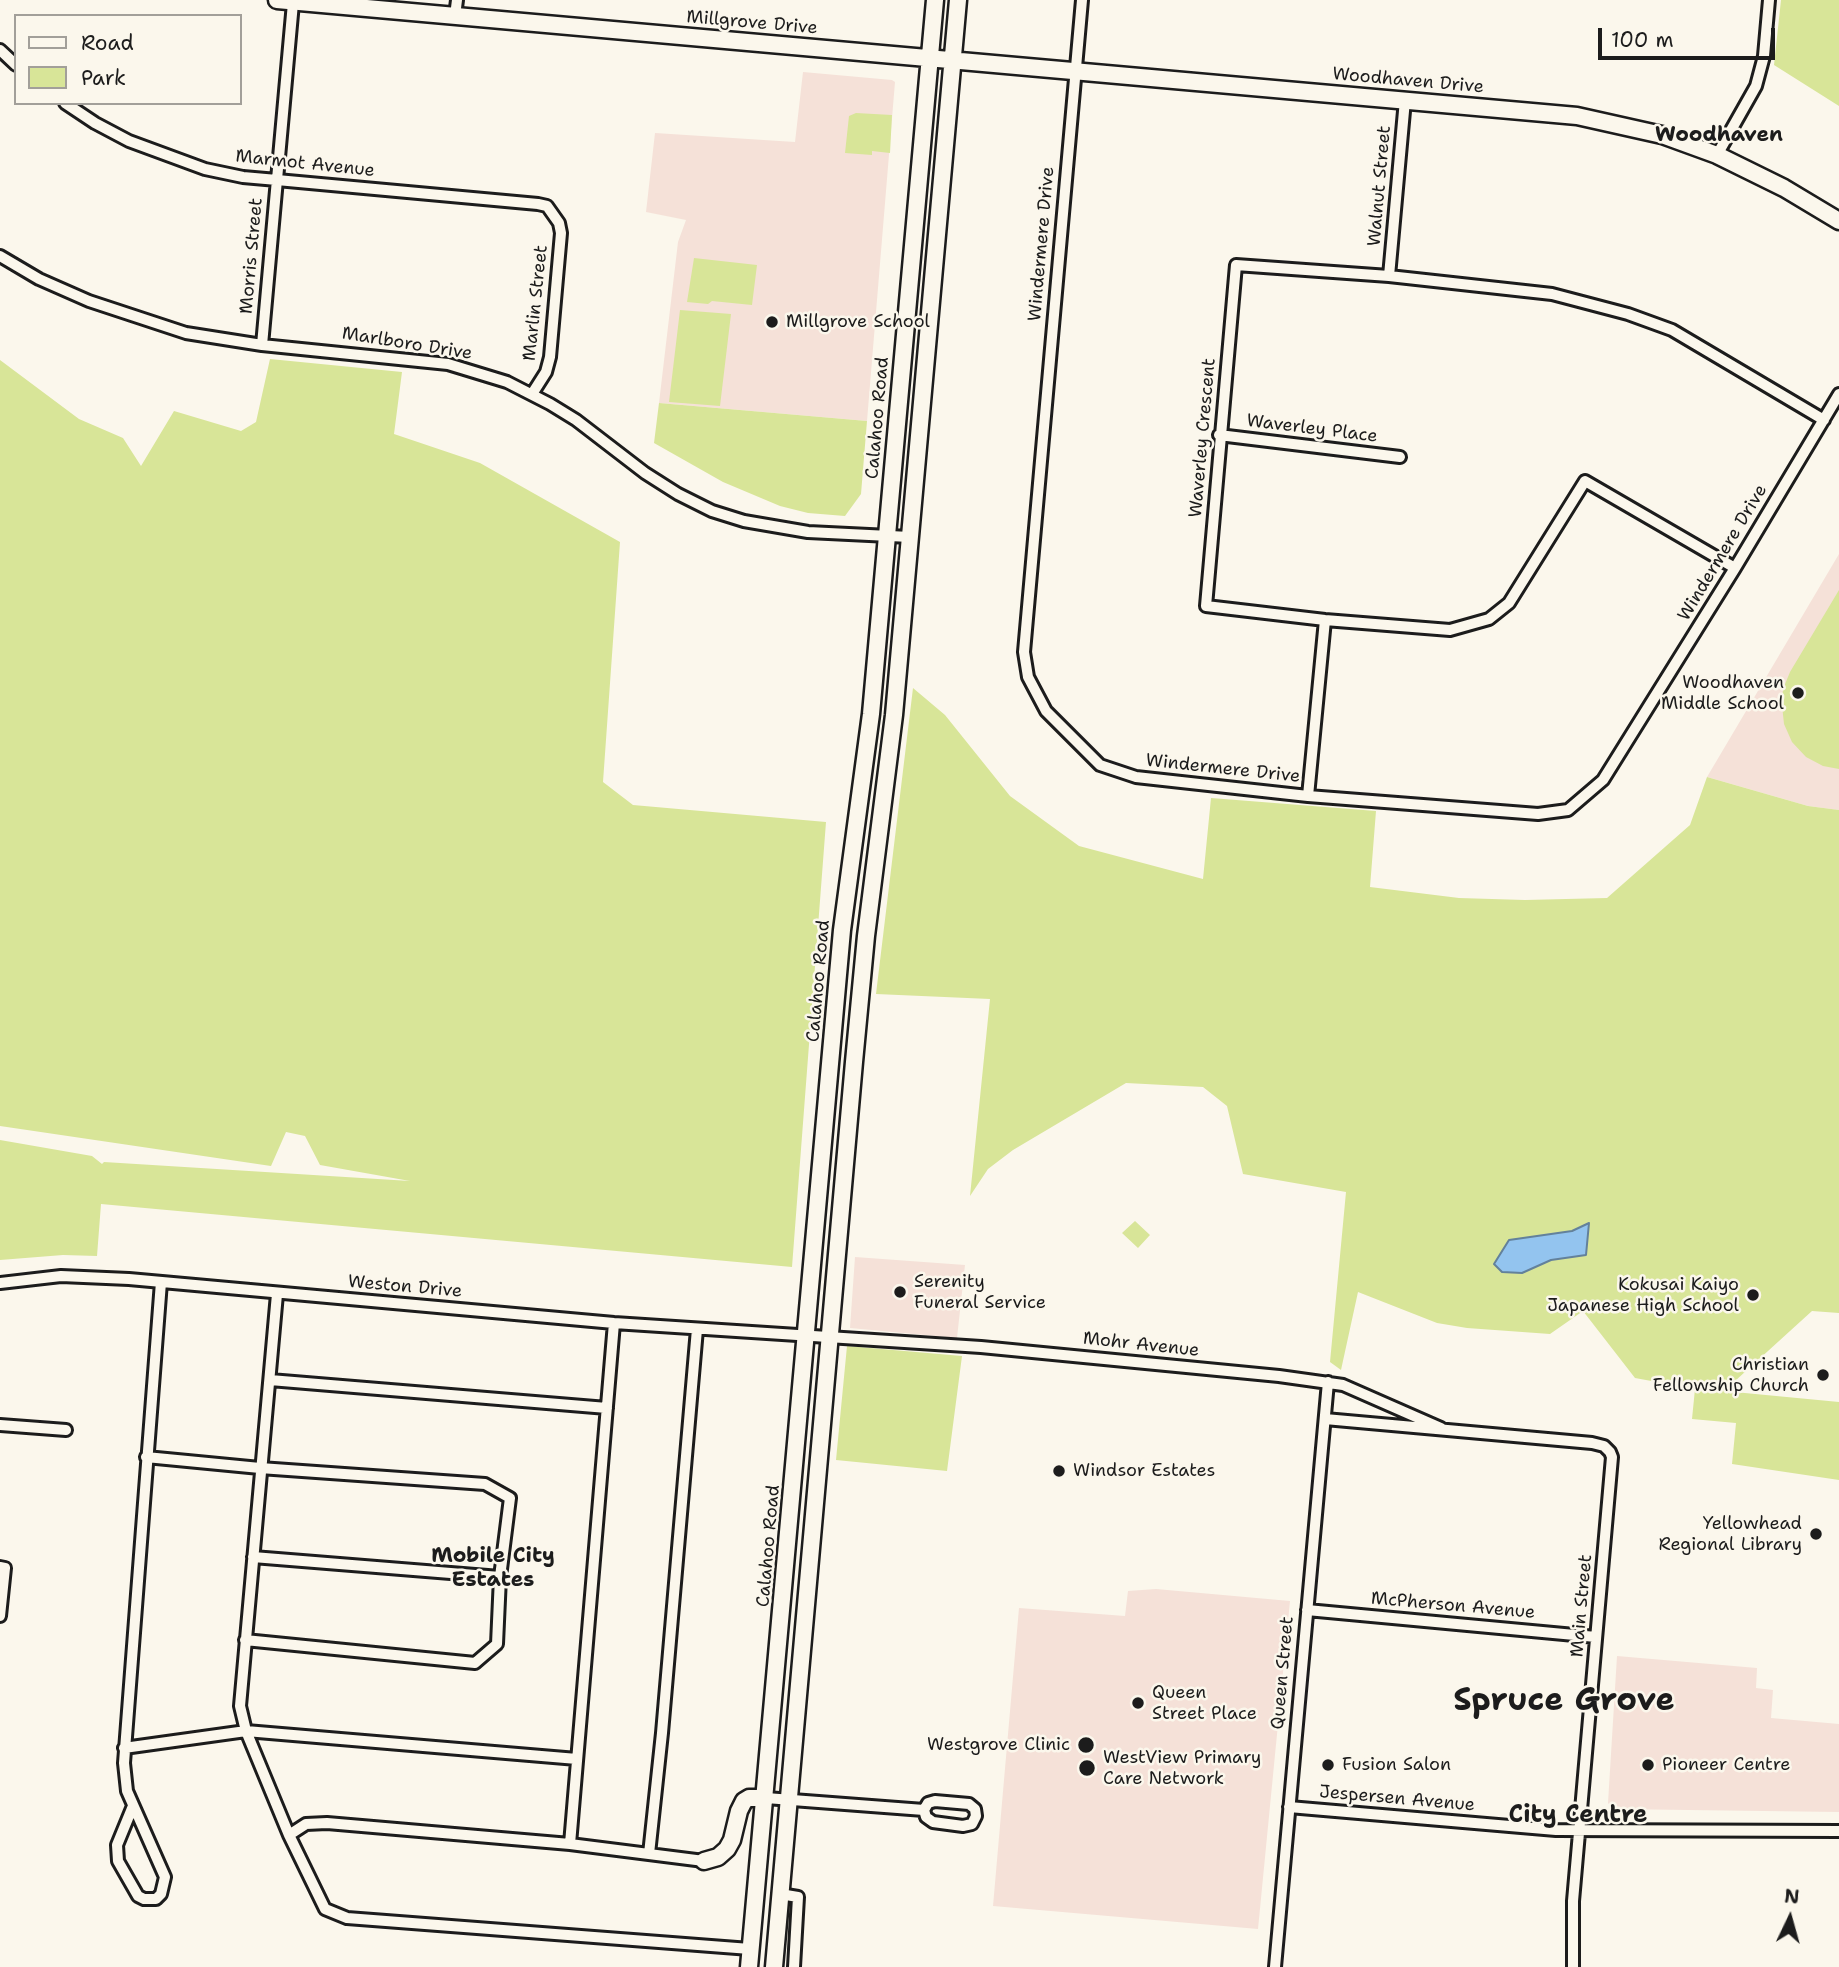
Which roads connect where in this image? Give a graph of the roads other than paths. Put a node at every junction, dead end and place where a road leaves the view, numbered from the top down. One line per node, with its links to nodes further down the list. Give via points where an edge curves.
1 (935, 0): 8 (main road, Calahoo Road)
2 (958, 0): 9 (main road)
3 (1082, 0): 11 (street, Windermere Drive)
4 (1769, 0): 14 (street, via 1756,86)
5 (285, 1): 6 (main road, Millgrove Drive); 15 (street, Morris Street)
6 (456, 8): 8 (main road, Millgrove Drive)
7 (0, 50): 10 (street)
8 (930, 59): 9 (main road, Millgrove Drive); 26 (main road, Calahoo Road)
9 (953, 61): 11 (main road, Woodhaven Drive); 27 (main road)
10 (14, 63)
11 (1076, 72): 12 (main road, Woodhaven Drive); 30 (street, Windermere Drive, via 1024,652 1028,677 1046,712 1100,765 1136,777)
12 (1405, 100): 14 (main road, Woodhaven Drive, via 1577,116 1662,135); 19 (street, Walnut Street)
13 (68, 105): 15 (street, Marmot Avenue, via 94,123 163,155 205,169)
14 (1717, 155): 17 (main road, Woodhaven Drive)
15 (277, 180): 16 (street, Marmot Avenue, via 538,204); 20 (street, Morris Street)
16 (554, 214): 21 (street, Marlin Street, via 561,233 550,357)
17 (1839, 221)
18 (0, 256): 20 (street, Marlboro Drive, via 39,279 139,319)
19 (1389, 276): 23 (street, Waverley Crescent, via 1552,295 1628,314 1672,330); 24 (street, Waverley Crescent, via 1236,265)
20 (262, 345): 21 (street, Marlboro Drive, via 448,365)
21 (532, 394): 26 (street, Marlboro Drive, via 645,474 712,511 768,527)
22 (1839, 394): 23 (street, Windermere Drive)
23 (1824, 420): 28 (street, Windermere Drive)
24 (1219, 435): 25 (street, Waverley Place); 29 (street, Waverley Crescent, via 1206,606)
25 (1400, 457)
26 (887, 537): 27 (street, Marlboro Drive); 36 (main road, Calahoo Road, via 871,715 842,930)
27 (910, 537): 37 (main road, via 894,715 864,950)
28 (1735, 568): 29 (street, Waverley Crescent, via 1585,481 1509,603 1489,619 1450,630); 30 (street, Windermere Drive, via 1603,780 1568,810 1538,814)
29 (1325, 621): 30 (street)
30 (1308, 796)
31 (160, 1282): 32 (street, Weston Drive, via 61,1276); 33 (street, Weston Drive); 45 (street)
32 (0, 1283)
33 (277, 1294): 34 (street, Weston Drive); 38 (street)
34 (614, 1323): 35 (street, Weston Drive); 40 (street)
35 (697, 1329): 36 (street, Weston Drive); 67 (street)
36 (807, 1335): 37 (street, Weston Drive); 58 (main road, Calahoo Road)
37 (830, 1336): 39 (street, Mohr Avenue); 59 (main road)
38 (270, 1380): 40 (street); 47 (street)
39 (1328, 1382): 41 (street, Queen Street); 43 (street, Mohr Avenue)
40 (607, 1408): 57 (street)
41 (1325, 1419): 43 (street, Mohr Avenue); 51 (street, Queen Street)
42 (0, 1425): 44 (street)
43 (1441, 1427): 46 (street, Mohr Avenue, via 1592,1443 1604,1446)
44 (66, 1430)
45 (146, 1457): 47 (street); 56 (street)
46 (1612, 1457): 53 (street, Main Street)
47 (260, 1468): 48 (street); 50 (street, via 485,1483 510,1498)
48 (253, 1557): 50 (street); 54 (street)
49 (0, 1567): 52 (street, via 5,1568)
50 (500, 1577): 54 (street, via 497,1644 475,1663)
51 (1307, 1611): 53 (street, McPherson Avenue); 61 (street, Queen Street)
52 (0, 1616)
53 (1597, 1637): 63 (street, Main Street)
54 (245, 1640): 55 (street, via 240,1706)
55 (246, 1731): 56 (street); 57 (street); 65 (street)
56 (124, 1748): 60 (street, via 125,1778)
57 (577, 1759): 66 (street)
58 (765, 1798): 59 (street); 68 (main road, via 744,1801 732,1840 718,1857); 70 (main road, Calahoo Road)
59 (789, 1799): 62 (street); 69 (main road)
60 (133, 1806): 60 (street, via 117,1845 118,1861 138,1896 156,1899 165,1877)
61 (1289, 1807): 63 (street, Jespersen Avenue); 74 (street, Queen Street)
62 (924, 1810)
63 (1580, 1830): 64 (street, Jespersen Avenue); 75 (street, Main Street)
64 (1839, 1831)
65 (289, 1835): 66 (street, via 306,1824 327,1823); 70 (street, via 324,1909 347,1917)
66 (570, 1844): 67 (street)
67 (649, 1854): 68 (street)
68 (704, 1861)
69 (780, 1894): 72 (main road); 73 (street, via 798,1898)
70 (750, 1949): 71 (main road, Calahoo Road)
71 (749, 1967)
72 (774, 1967)
73 (794, 1967)
74 (1275, 1967)
75 (1573, 1967)

